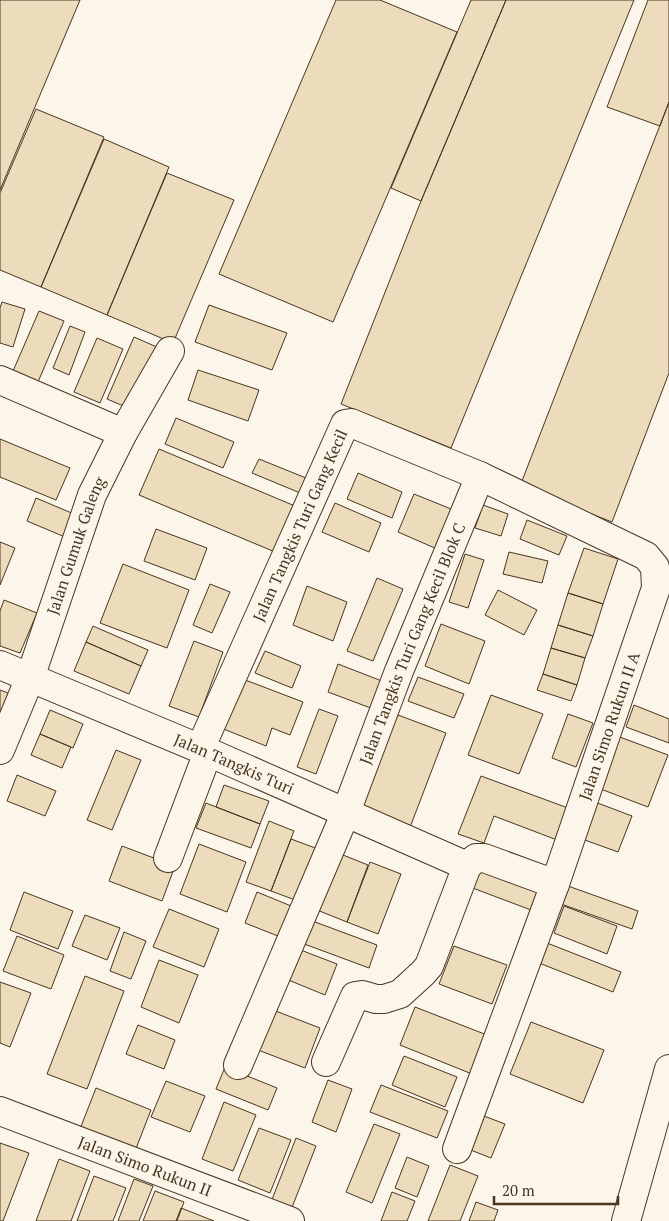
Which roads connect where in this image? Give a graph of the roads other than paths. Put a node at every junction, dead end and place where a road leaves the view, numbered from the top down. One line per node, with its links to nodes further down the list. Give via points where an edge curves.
1 (170, 351): 3 (main road, Jalan Gumuk Galeng)
2 (0, 380): 3 (main road)
3 (123, 433): 7 (main road, Jalan Gumuk Galeng, via 92,495)
4 (480, 476): 5 (main road, Jalan Tangkis Turi Gang Kecil, via 646,556); 9 (main road, Jalan Tangkis Turi Gang Kecil, via 351,423 345,424); 10 (main road, Jalan Tangkis Turi Gang Kecil Blok C, via 399,671)
5 (655, 567): 13 (main road, Jalan Simo Rukun II A, via 656,588)
6 (0, 665): 7 (main road, Jalan Tangkis Turi)
7 (30, 678): 8 (main road, Jalan Gumuk Galeng); 9 (main road, Jalan Tangkis Turi)
8 (0, 750)
9 (204, 751): 10 (main road, Jalan Tangkis Turi); 11 (main road)
10 (346, 812): 12 (main road, Jalan Tangkis Turi); 15 (main road, Jalan Tangkis Turi Gang Kecil Blok C)
11 (168, 858)
12 (467, 866): 13 (main road, via 481,857); 14 (main road, via 429,966 400,994 384,1000 355,996)
13 (555, 884): 18 (main road, Jalan Simo Rukun II A)
14 (326, 1062)
15 (238, 1065)
16 (669, 1069): 20 (main road)
17 (0, 1111): 19 (main road, Jalan Simo Rukun II)
18 (457, 1149)
19 (290, 1221)
20 (626, 1221)

